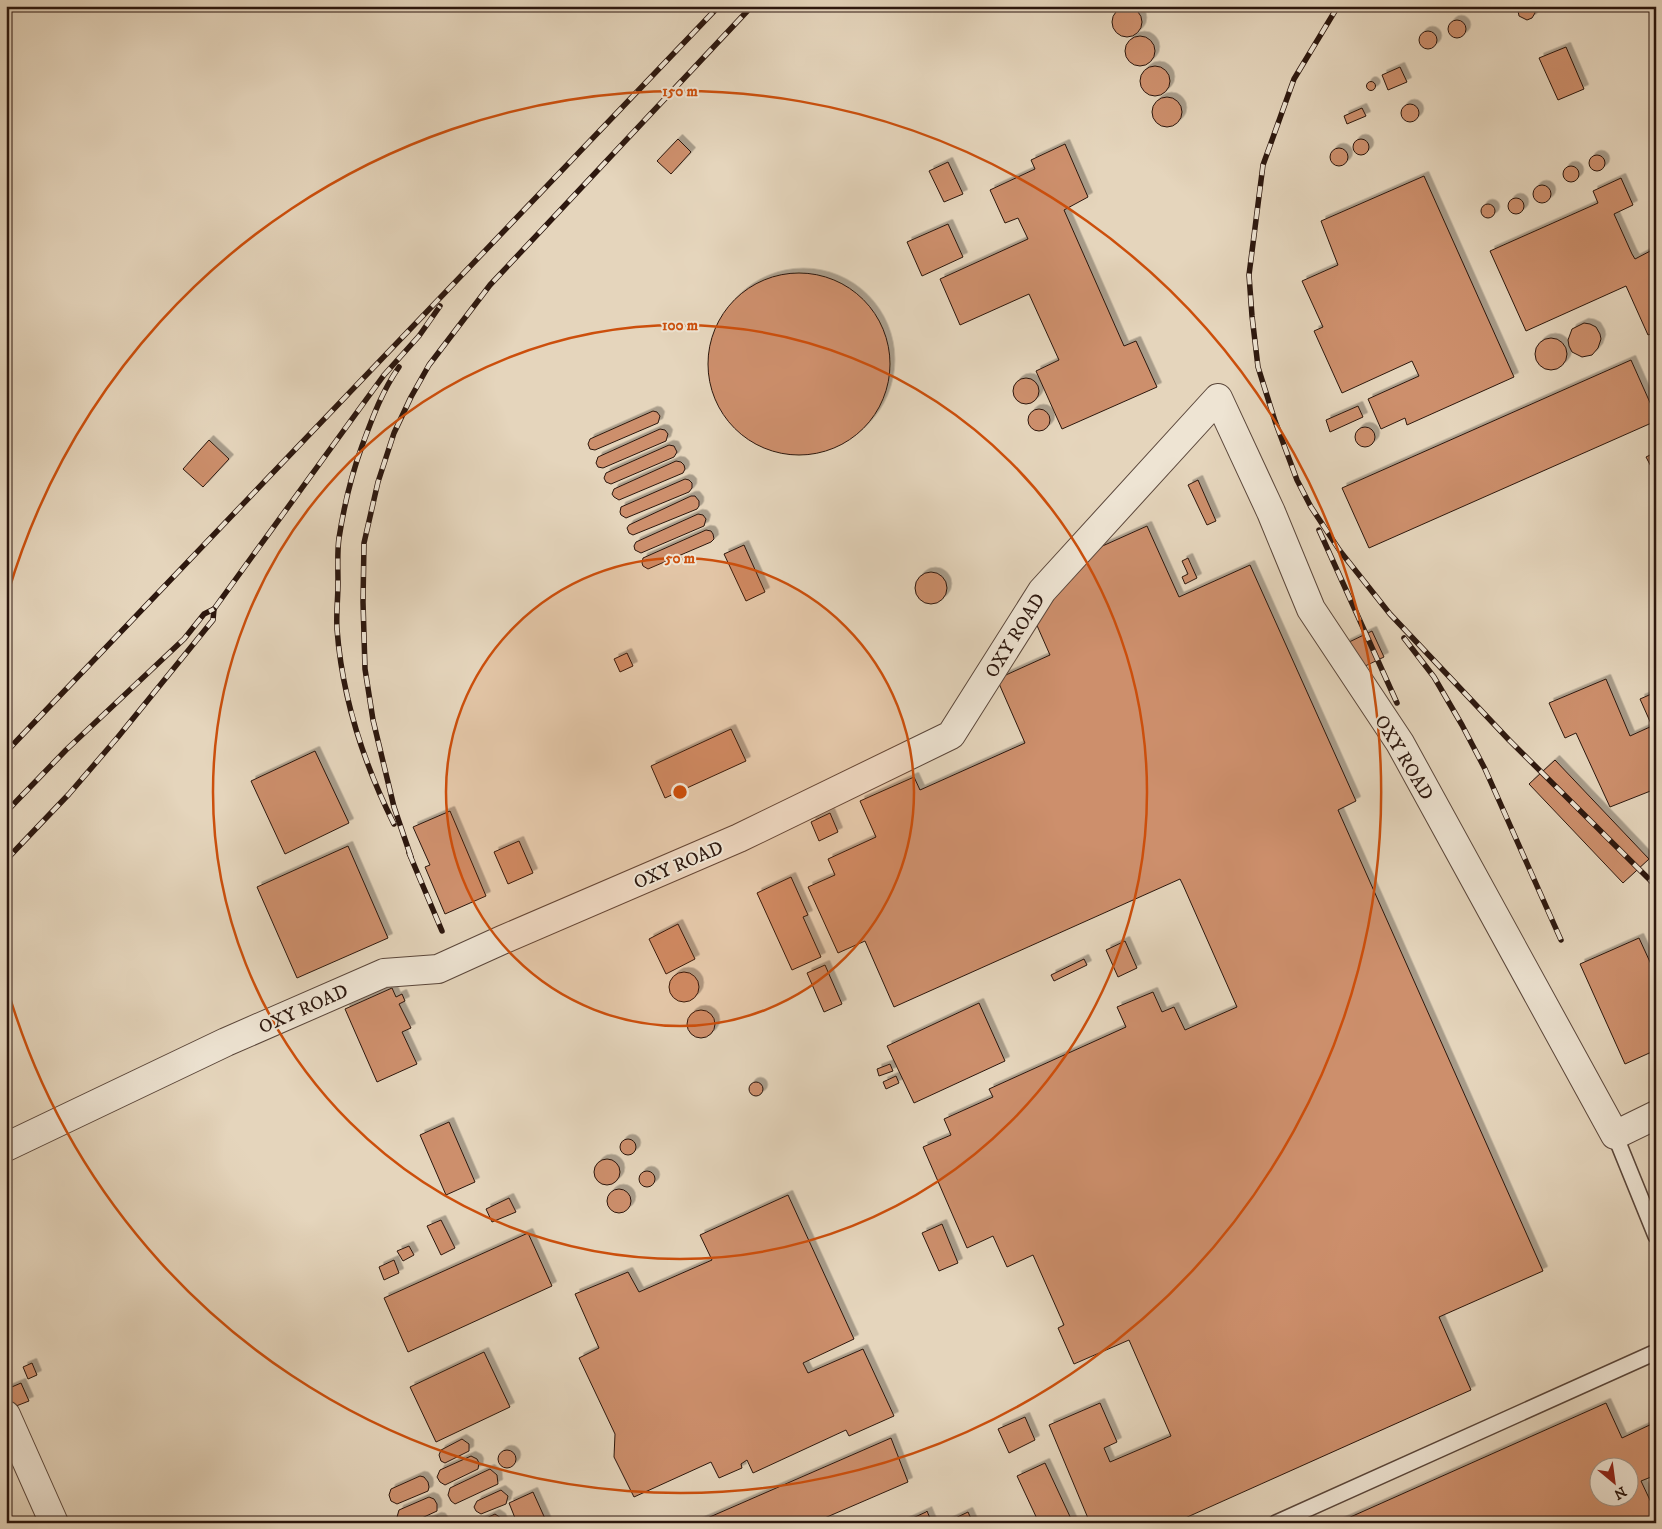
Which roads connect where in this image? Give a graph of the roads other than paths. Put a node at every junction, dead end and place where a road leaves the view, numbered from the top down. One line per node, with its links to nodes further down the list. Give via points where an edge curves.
1 (1656, 1115): 2 (street)
2 (1615, 1134): 3 (street, OXY ROAD, via 1400,744 1311,609 1271,512 1218,398 1042,591 951,735 739,838 438,970 384,973 226,1042); 4 (lane, OXY ROAD)
3 (6, 1147)
4 (1656, 1236)
5 (1656, 1352): 8 (lane)
6 (6, 1415): 7 (street)
7 (54, 1523)
8 (1276, 1523)

